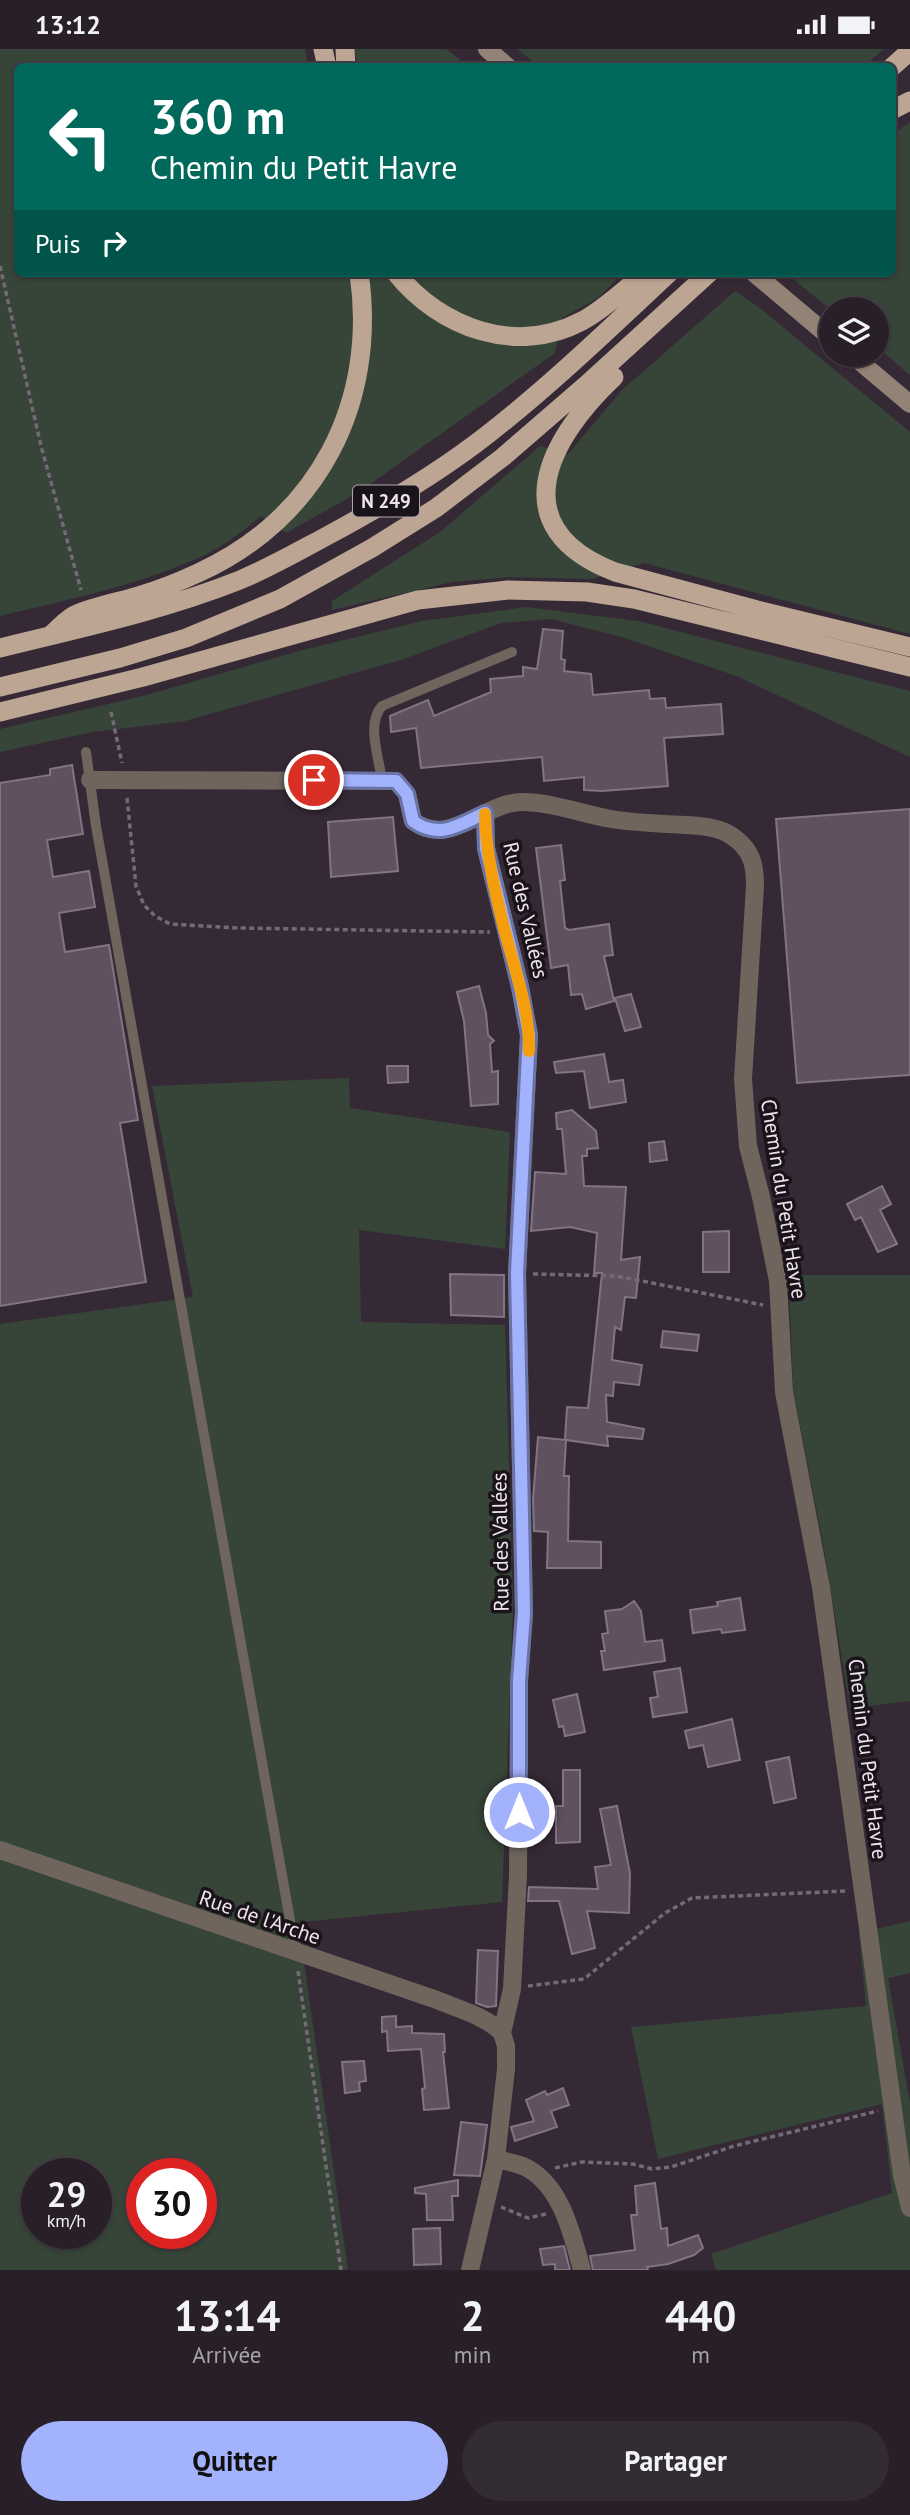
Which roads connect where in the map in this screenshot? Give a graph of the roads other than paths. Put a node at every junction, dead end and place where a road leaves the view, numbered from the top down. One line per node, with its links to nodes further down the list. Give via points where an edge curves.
1 (487, 49): 3 (main road)
2 (910, 51): 4 (highway)
3 (503, 63)
4 (896, 63)
5 (359, 277): 15 (highway, via 363,325 357,381 337,441 302,496 256,540 223,560 142,595 74,614)
6 (400, 277): 7 (highway, via 419,298 450,319 471,329 519,337 554,332 584,320)
7 (641, 277)
8 (666, 277): 15 (highway, N 249, via 486,436 417,484 242,579 121,620)
9 (705, 277): 20 (highway, N 249, via 503,457 436,508 372,548 280,599 186,638)
10 (712, 277): 16 (highway, via 601,389 566,433 551,463 545,491 554,524 580,554 615,572)
11 (759, 277): 12 (main road)
12 (819, 328)
13 (866, 367): 14 (main road)
14 (910, 404)
15 (50, 636): 17 (highway, N 249)
16 (910, 647)
17 (0, 648)
18 (512, 652): 23 (lane, via 382,706 374,725)
19 (910, 667): 21 (highway, via 634,599 587,592 508,590 418,600)
20 (0, 687)
21 (0, 712)
22 (86, 752): 24 (lane)
23 (382, 780): 24 (street); 25 (street, Chemin du Petit Havre, via 396,781 402,787 413,821 422,828 435,832)
24 (90, 781): 27 (lane)
25 (485, 813): 28 (street, Rue des Vallées, via 486,848 529,1035 517,1273 524,1613 518,1876 512,1989); 30 (street, Chemin du Petit Havre, via 524,801 612,819 702,826 734,837 755,865 743,1079 748,1146 778,1282 784,1392 821,1587)
26 (0, 1850): 27 (street, Rue de l'Arche)
27 (296, 1954): 28 (street, Rue de l'Arche, via 437,2000)
28 (502, 2033): 29 (street, Rue des Vallées, via 506,2069)
29 (496, 2159): 31 (street, Rue des Vallées); 32 (street, via 523,2166 550,2188 565,2215)
30 (910, 2208)
31 (470, 2270)
32 (582, 2270)

